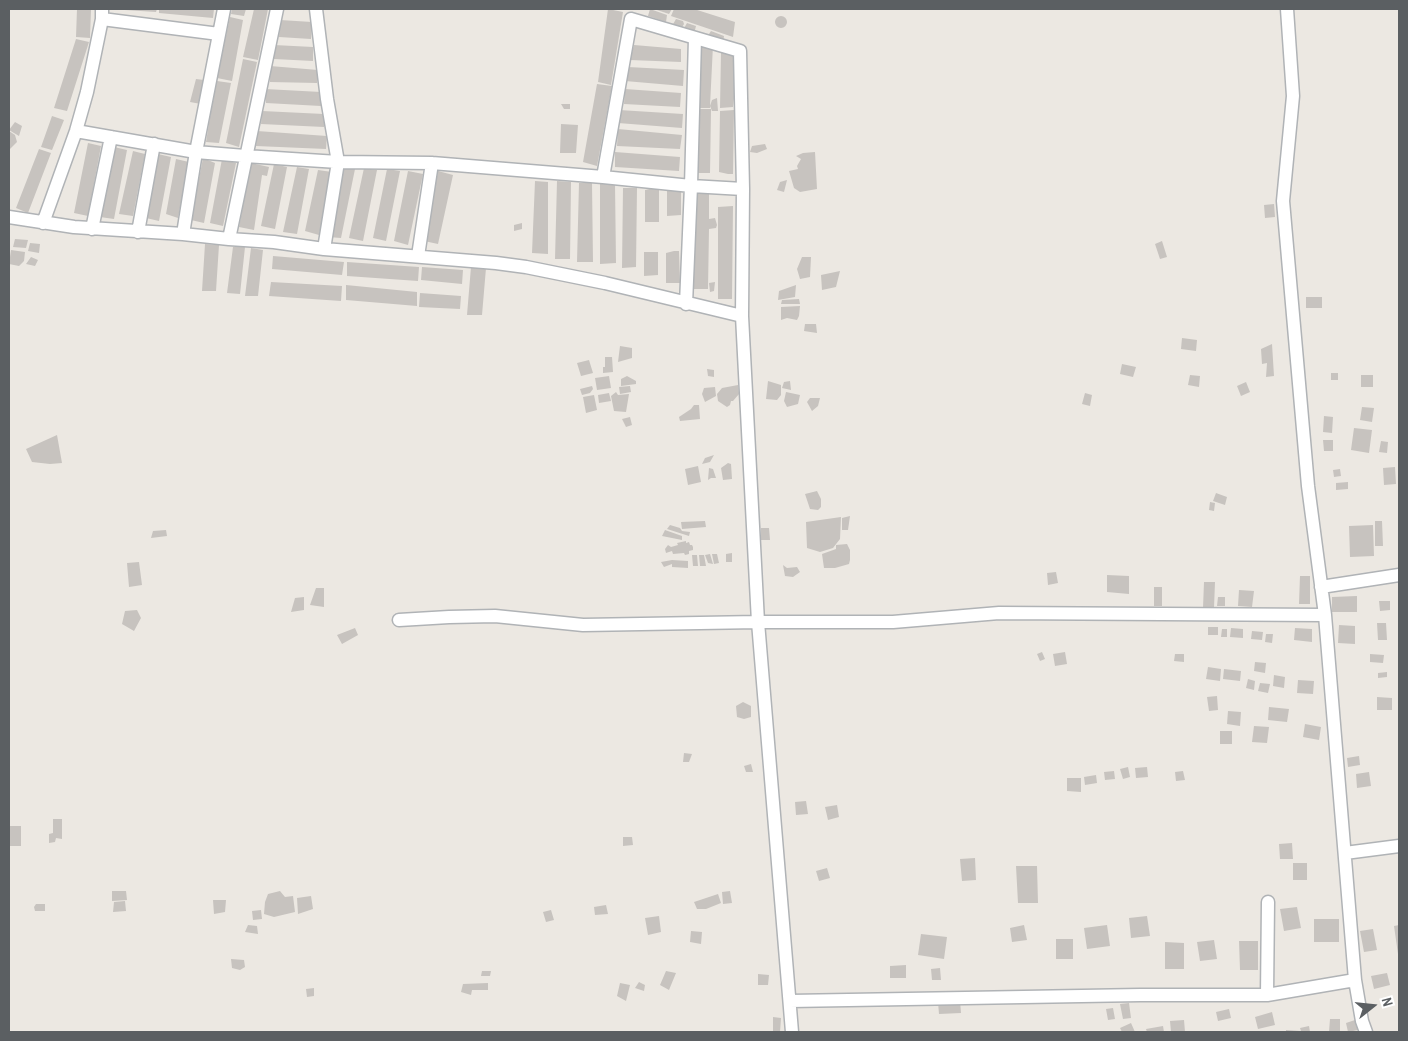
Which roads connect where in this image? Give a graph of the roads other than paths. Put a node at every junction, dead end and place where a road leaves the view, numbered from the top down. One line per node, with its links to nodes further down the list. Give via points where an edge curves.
1 (224, 9): 6 (street)
2 (277, 9): 12 (street)
3 (316, 9): 13 (street)
4 (1287, 9): 29 (street, via 1293,96 1283,201 1308,486)
5 (102, 14): 6 (street); 8 (street)
6 (219, 34): 11 (street)
7 (695, 38): 15 (street, via 631,19); 16 (street); 17 (street, via 740,51)
8 (76, 131): 9 (street); 19 (street)
9 (111, 137): 10 (street); 20 (street)
10 (154, 144): 11 (street); 21 (street)
11 (196, 152): 12 (street); 22 (street)
12 (245, 156): 13 (street); 23 (street)
13 (338, 162): 14 (street); 24 (street)
14 (432, 163): 15 (street); 25 (street)
15 (603, 177): 16 (street)
16 (691, 186): 17 (street); 26 (street)
17 (743, 189): 27 (street)
18 (9, 217): 19 (street)
19 (43, 223): 20 (street)
20 (92, 229): 21 (street)
21 (138, 232): 22 (street)
22 (183, 234): 23 (street)
23 (228, 239): 24 (street)
24 (324, 249): 25 (street)
25 (418, 256): 26 (street, via 526,267)
26 (686, 304): 27 (street)
27 (742, 316): 32 (street)
28 (1399, 575): 29 (street)
29 (1321, 587): 30 (street)
30 (1325, 615): 32 (street, via 999,613 893,622); 34 (street)
31 (399, 620): 32 (street, via 495,616 583,625)
32 (758, 622): 38 (street)
33 (1399, 846): 34 (street)
34 (1345, 853): 36 (street)
35 (1268, 902): 37 (street)
36 (1355, 980): 37 (street); 40 (street)
37 (1266, 995): 38 (street)
38 (790, 1001): 39 (street)
39 (792, 1032)
40 (1366, 1032)

